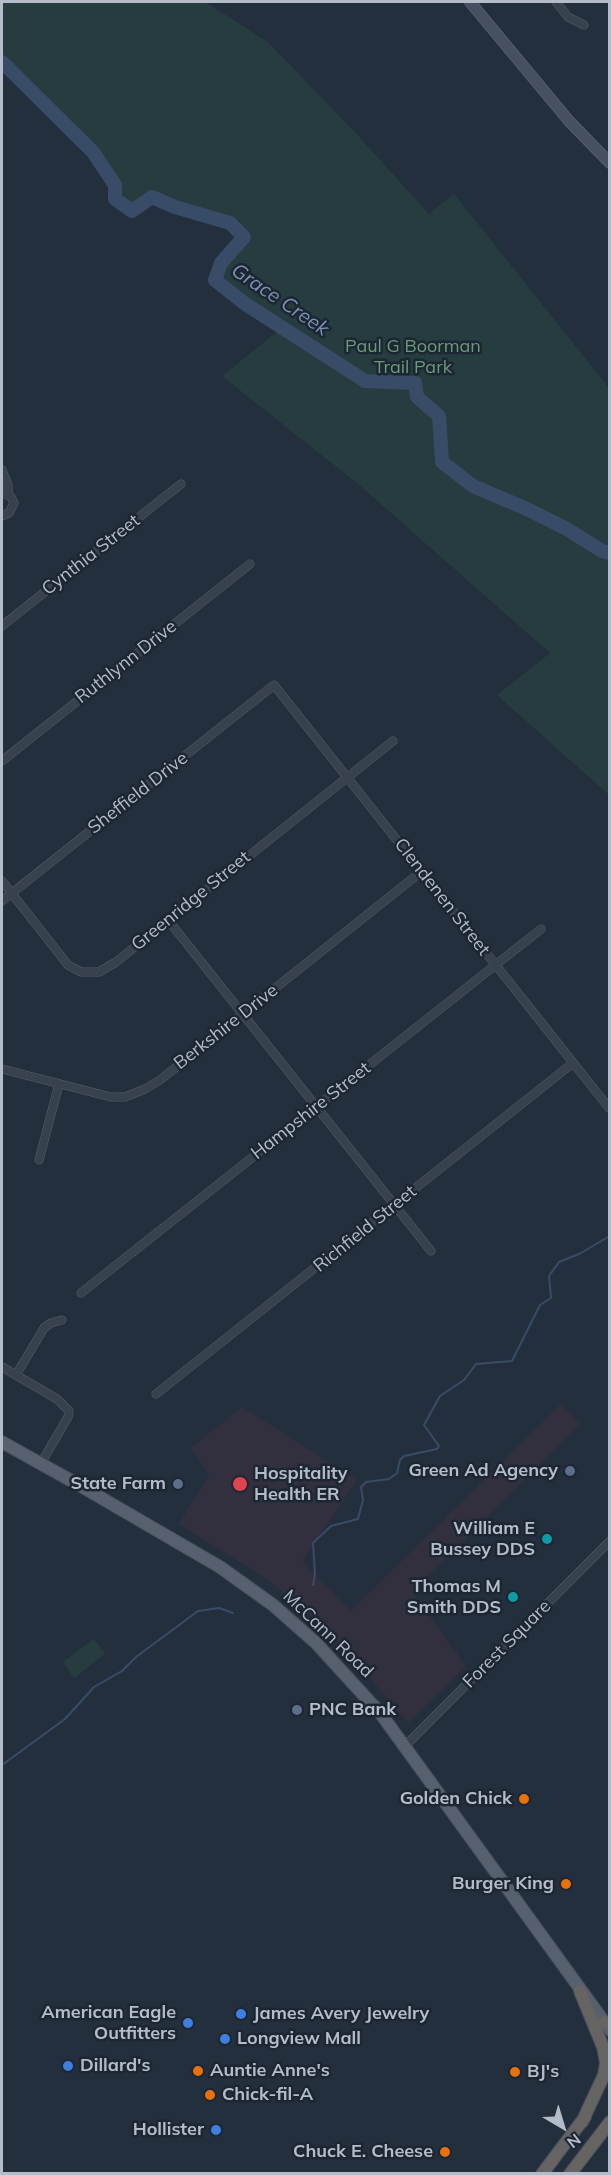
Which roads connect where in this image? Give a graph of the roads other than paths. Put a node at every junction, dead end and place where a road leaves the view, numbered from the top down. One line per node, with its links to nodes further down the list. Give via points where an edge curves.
1 (470, 2): 4 (main road)
2 (556, 2): 3 (street, via 568,17)
3 (584, 26)
4 (609, 163)
5 (2, 470): 7 (street, via 7,482)
6 (181, 484): 10 (street, Cynthia Street)
7 (5, 493): 8 (street, via 13,500 13,507)
8 (2, 516)
9 (250, 564): 13 (street, Ruthlynn Drive)
10 (2, 626)
11 (274, 685): 14 (street, Clendenen Street); 17 (street, Sheffield Drive)
12 (393, 741): 14 (street, Greenridge Street)
13 (2, 760)
14 (348, 777): 15 (street, Clendenen Street); 19 (street, Greenridge Street)
15 (422, 871): 21 (street, Clendenen Street); 22 (street, Berkshire Drive)
16 (2, 881): 17 (street, Greenridge Street)
17 (11, 893): 18 (street, Sheffield Drive); 19 (street, Greenridge Street, via 68,965 85,973 109,966)
18 (2, 901)
19 (168, 920): 22 (street)
20 (542, 929): 21 (street, Hampshire Street)
21 (495, 964): 23 (street, Clendenen Street); 26 (street, Hampshire Street)
22 (243, 1014): 25 (street, Berkshire Drive, via 160,1080 129,1096 102,1096); 26 (street)
23 (573, 1063): 27 (street, Clendenen Street); 29 (street, Richfield Street)
24 (2, 1069): 25 (street, Berkshire Drive)
25 (59, 1084): 28 (street)
26 (317, 1107): 29 (street); 31 (street, Hampshire Street)
27 (609, 1108)
28 (39, 1160)
29 (394, 1205): 30 (street); 35 (street, Richfield Street)
30 (431, 1251)
31 (81, 1293)
32 (62, 1320): 34 (street, via 44,1329)
33 (2, 1367): 34 (street)
34 (16, 1375): 37 (street, via 57,1399 69,1411)
35 (156, 1394)
36 (2, 1442): 37 (main road, McCann Road)
37 (40, 1465): 39 (main road, McCann Road, via 197,1552 261,1596 327,1653)
38 (609, 1541): 39 (street, Forest Square)
39 (405, 1746): 40 (main road, McCann Road)
40 (580, 1991): 41 (main road, McCann Road); 43 (highway, via 606,2063)
41 (608, 2025)
42 (609, 2085): 43 (highway)
43 (582, 2122): 47 (highway)
44 (609, 2122): 46 (highway)
45 (609, 2127): 46 (highway)
46 (598, 2137): 48 (highway)
47 (542, 2174)
48 (570, 2174)

